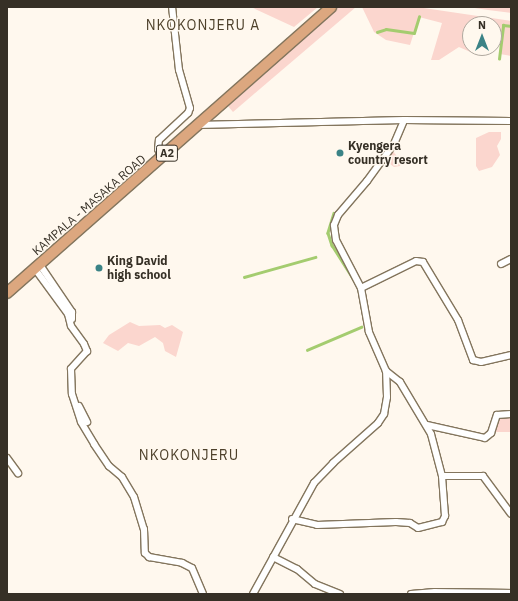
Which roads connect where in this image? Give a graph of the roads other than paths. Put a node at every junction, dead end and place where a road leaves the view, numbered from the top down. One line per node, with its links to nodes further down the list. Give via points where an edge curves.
1 (172, 7): 6 (street, via 179,70 190,108 188,113 159,140)
2 (331, 7): 5 (highway, KAMPALA - MASAKA ROAD / A2)
3 (404, 120): 4 (street); 5 (street); 10 (street, via 394,144 338,215 334,225 336,240)
4 (511, 121)
5 (196, 125): 6 (highway, KAMPALA - MASAKA ROAD / A2)
6 (161, 158): 9 (highway, KAMPALA - MASAKA ROAD / A2)
7 (511, 259): 8 (street)
8 (501, 264)
9 (38, 267): 11 (highway, KAMPALA - MASAKA ROAD / A2); 15 (street, via 72,312 71,319 90,347 90,351 74,370 75,397); 24 (street, via 68,314 71,326 87,351 72,369 72,394 81,422 94,444 109,466 122,477 134,497 144,529 145,553 149,557 182,563 192,568)
10 (361, 288): 12 (street, via 416,261 424,262 458,320 473,360 481,362); 13 (street, via 369,332)
11 (7, 293)
12 (511, 356)
13 (386, 371): 16 (street, via 400,382); 21 (street, via 387,397 384,414 378,423 319,478)
14 (511, 414): 16 (street, via 497,415 491,433 486,438)
15 (87, 422)
16 (427, 425): 19 (street)
17 (7, 458): 18 (street)
18 (18, 473)
19 (442, 476): 20 (street, via 483,476); 21 (street, via 445,516 442,522 421,528 410,523 396,522 317,525)
20 (511, 514)
21 (292, 518): 22 (street)
22 (273, 557): 25 (street); 26 (street, via 296,569 314,584)
23 (511, 593): 27 (street)
24 (203, 594)
25 (253, 594)
26 (340, 594)
27 (410, 594)

